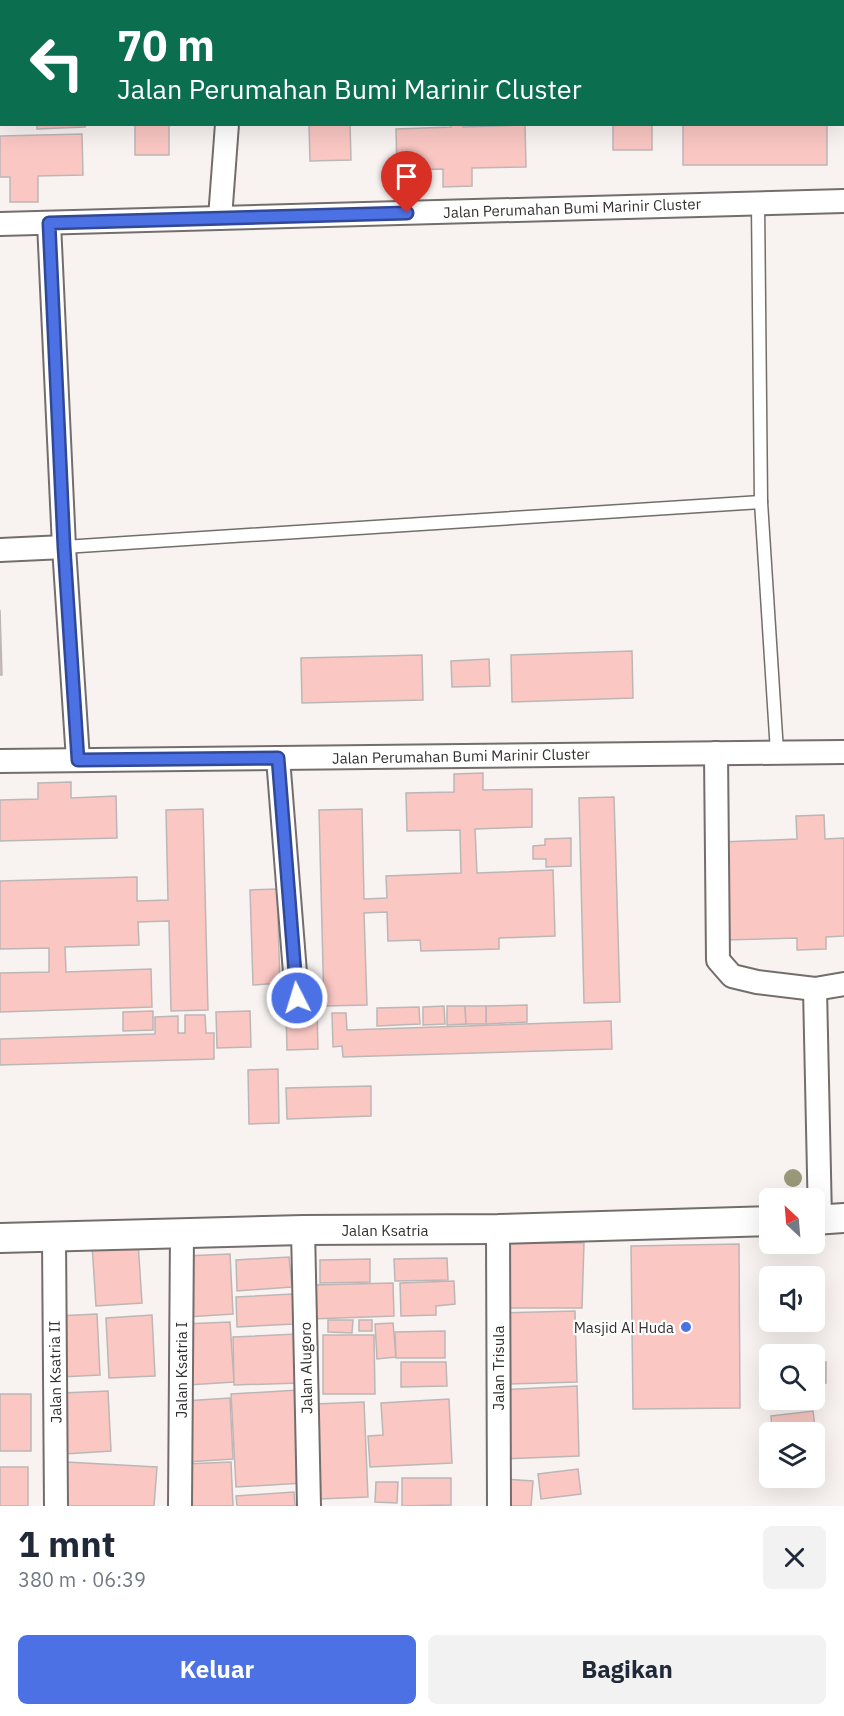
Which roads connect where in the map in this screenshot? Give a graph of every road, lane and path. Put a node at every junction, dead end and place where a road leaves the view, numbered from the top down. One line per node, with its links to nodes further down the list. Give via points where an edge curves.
1 (227, 126): 4 (street)
2 (844, 201): 3 (street, Jalan Perumahan Bumi Marinir Cluster)
3 (758, 203): 4 (street, Jalan Perumahan Bumi Marinir Cluster); 7 (lane)
4 (220, 218): 5 (street, Jalan Perumahan Bumi Marinir Cluster)
5 (49, 223): 6 (street, Jalan Perumahan Bumi Marinir Cluster); 8 (street)
6 (0, 224)
7 (761, 502): 8 (lane); 10 (lane)
8 (64, 547): 9 (street); 14 (street)
9 (0, 550)
10 (777, 752): 11 (street, Jalan Perumahan Bumi Marinir Cluster); 12 (street, Jalan Perumahan Bumi Marinir Cluster)
11 (844, 752)
12 (716, 753): 13 (street, Jalan Perumahan Bumi Marinir Cluster); 17 (street, via 718,960 732,976)
13 (278, 758): 14 (street, Jalan Perumahan Bumi Marinir Cluster); 18 (street)
14 (78, 760): 15 (street, Jalan Perumahan Bumi Marinir Cluster)
15 (0, 761)
16 (844, 984): 17 (street)
17 (815, 989): 19 (street)
18 (297, 998)
19 (826, 1219)
20 (759, 1221): 21 (street, Jalan Ksatria)
21 (498, 1229): 22 (street, Jalan Ksatria); 29 (street, Jalan Trisula)
22 (303, 1230): 23 (street, Jalan Ksatria); 28 (street, Jalan Alugoro)
23 (182, 1233): 25 (street, Jalan Ksatria); 27 (street, Jalan Ksatria I)
24 (0, 1238): 25 (street, Jalan Ksatria)
25 (54, 1238): 26 (street, Jalan Ksatria II)
26 (56, 1506)
27 (180, 1506)
28 (309, 1506)
29 (499, 1506)

